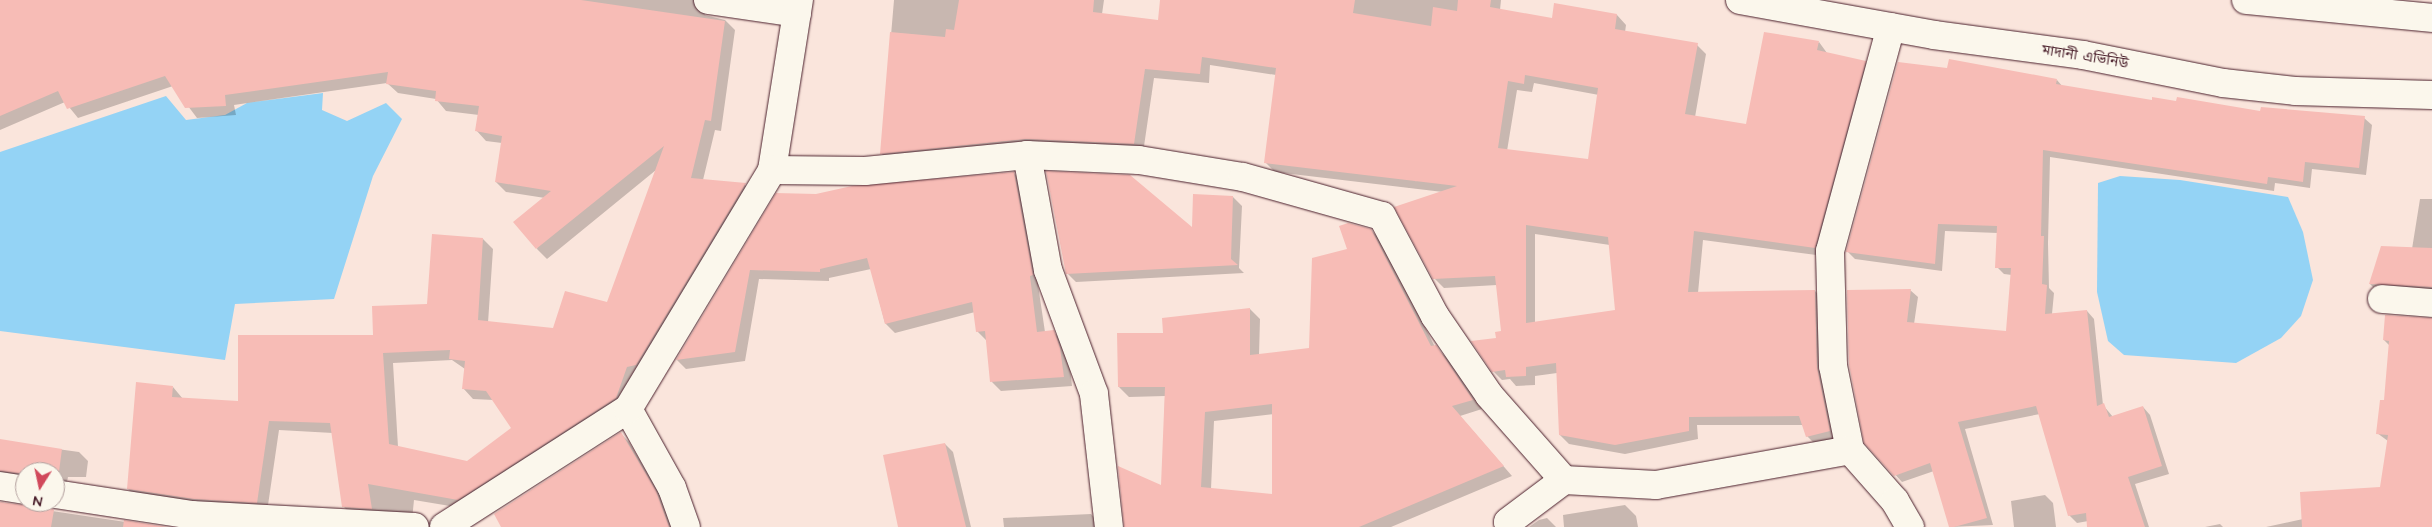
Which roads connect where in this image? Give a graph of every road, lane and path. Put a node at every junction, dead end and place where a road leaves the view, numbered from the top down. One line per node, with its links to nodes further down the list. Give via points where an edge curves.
1 (708, 0): 4 (street)
2 (1740, 0): 6 (street, মাদানী এভিনিউ)
3 (2246, 0): 5 (street)
4 (798, 6): 9 (street)
5 (2432, 18)
6 (1891, 27): 7 (street, মাদানী এভিনিউ, via 2083,55 2224,83 2295,91); 13 (street, via 1830,251 1833,366)
7 (2432, 95)
8 (1027, 155): 9 (street, via 866,171); 14 (street, via 1139,160 1243,177 1382,216 1446,332 1489,395); 22 (street, via 1048,270 1094,394)
9 (772, 170): 12 (street)
10 (2382, 299): 11 (street)
11 (2432, 303)
12 (628, 410): 20 (street); 21 (street, via 672,488)
13 (1850, 450): 14 (street, via 1656,485); 24 (street, via 1895,501)
14 (1564, 480): 23 (street, via 1508,522)
15 (0, 486): 16 (street)
16 (15, 488)
17 (65, 496): 18 (street)
18 (191, 521): 19 (street)
19 (415, 527)
20 (444, 527)
21 (686, 527)
22 (1110, 527)
23 (1510, 527)
24 (1910, 527)

